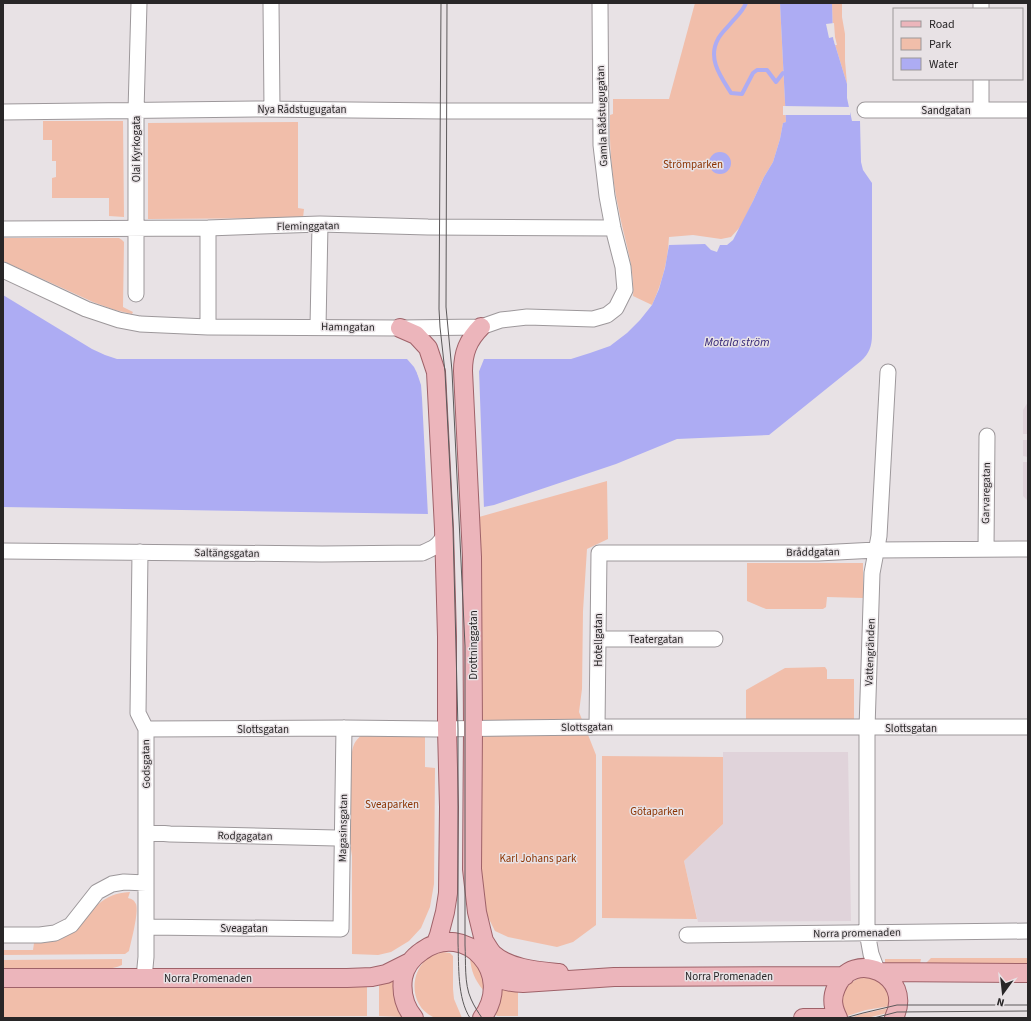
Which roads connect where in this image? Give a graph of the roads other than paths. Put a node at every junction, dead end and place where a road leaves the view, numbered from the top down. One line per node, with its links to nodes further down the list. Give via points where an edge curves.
1 (139, 3): 9 (street, Olai Kyrkogata)
2 (271, 3): 5 (street)
3 (600, 3): 10 (street, Gamla Rådstugugatan)
4 (981, 80): 7 (street)
5 (272, 109): 9 (street, Nya Rådstugugatan); 10 (street, Nya Rådstugugatan)
6 (865, 110): 7 (street, Sandgatan)
7 (981, 110): 8 (street, Sandgatan)
8 (1028, 110)
9 (136, 111): 11 (street, Nya Rådstugugatan); 16 (street, Olai Kyrkogata)
10 (600, 111): 14 (street, Gamla Rådstugugatan, via 602,152)
11 (3, 112)
12 (320, 224): 13 (street, Fleminggatan); 14 (street, Fleminggatan); 20 (street)
13 (208, 228): 16 (street, Fleminggatan); 19 (street)
14 (613, 228): 21 (street, Hamngatan, via 623,267 625,290 616,308 607,315 593,319 501,320)
15 (3, 229): 16 (street, Fleminggatan)
16 (136, 229): 18 (street, Olai Kyrkogata)
17 (3, 270): 19 (street, Hamngatan, via 86,309 119,320 140,324)
18 (136, 294)
19 (208, 327): 20 (street, Hamngatan)
20 (318, 327): 22 (street, Hamngatan)
21 (480, 327): 22 (street, Hamngatan); 40 (main road, Drottninggatan, via 468,344 463,360 472,557)
22 (400, 328): 25 (main road, via 416,335 428,348 436,372)
23 (888, 372): 28 (street, Vattengränden, via 879,536)
24 (987, 436): 27 (street, Garvaregatan)
25 (444, 532): 30 (street, Saltängsgatan, via 438,545 422,553); 39 (main road)
26 (1028, 548): 27 (street, Bråddgatan)
27 (986, 549): 28 (street, Bråddgatan)
28 (876, 550): 31 (street, Bråddgatan, via 729,558); 37 (street, Vattengränden, via 872,573)
29 (3, 552): 30 (street, Saltängsgatan)
30 (140, 552): 38 (street, Godsgatan, via 138,712)
31 (599, 553): 32 (street, Hotellgatan)
32 (598, 639): 33 (street, Teatergatan); 34 (street, Hotellgatan)
33 (715, 639)
34 (597, 727): 37 (street, Slottsgatan, via 728,725); 40 (street, Slottsgatan)
35 (1028, 727): 37 (street, Slottsgatan)
36 (344, 728): 38 (street, Slottsgatan); 39 (street, Slottsgatan); 42 (street, Magasinsgatan)
37 (867, 728): 47 (street, Vattengränden)
38 (146, 729): 41 (street, Godsgatan)
39 (447, 729): 40 (street, Slottsgatan); 51 (main road, via 448,893)
40 (473, 729): 50 (main road, Drottninggatan, via 472,869 477,912)
41 (147, 832): 42 (street, Rodgagatan, via 320,838); 43 (street, Godsgatan)
42 (342, 836): 45 (street, Magasinsgatan)
43 (146, 883): 44 (street, Godsgatan); 48 (street, via 112,884 97,892 71,925 55,933)
44 (146, 927): 45 (street, Sveagatan); 59 (street, Godsgatan)
45 (341, 928)
46 (1028, 931): 47 (street, Norra promenaden)
47 (867, 932): 49 (street, Norra promenaden); 54 (street, Vattengränden, via 871,954); 55 (street, Vattengränden, via 862,954)
48 (3, 935)
49 (687, 935)
50 (484, 941): 53 (main road, Drottninggatan); 57 (main road, Norra Promenaden, via 492,953 502,961 522,968)
51 (436, 943): 52 (main road, via 417,954); 53 (main road, via 465,945 482,958)
52 (410, 962): 59 (main road, Norra Promenaden, via 386,974 372,977); 60 (main road, via 402,986 403,1000)
53 (490, 971): 57 (main road, Norra Promenaden, via 500,980 523,983); 61 (main road, Drottninggatan, via 494,983 492,999)
54 (879, 971): 55 (main road, Norra Promenaden, via 866,968); 56 (main road); 64 (main road, via 893,983 898,994)
55 (850, 973): 57 (main road, Norra Promenaden); 63 (main road, via 837,986 833,998 834,1011)
56 (1028, 973)
57 (614, 977)
58 (3, 978): 59 (main road, Norra Promenaden)
59 (144, 978)
60 (414, 1018)
61 (482, 1018)
62 (803, 1018): 63 (main road)
63 (838, 1018)
64 (894, 1018)

